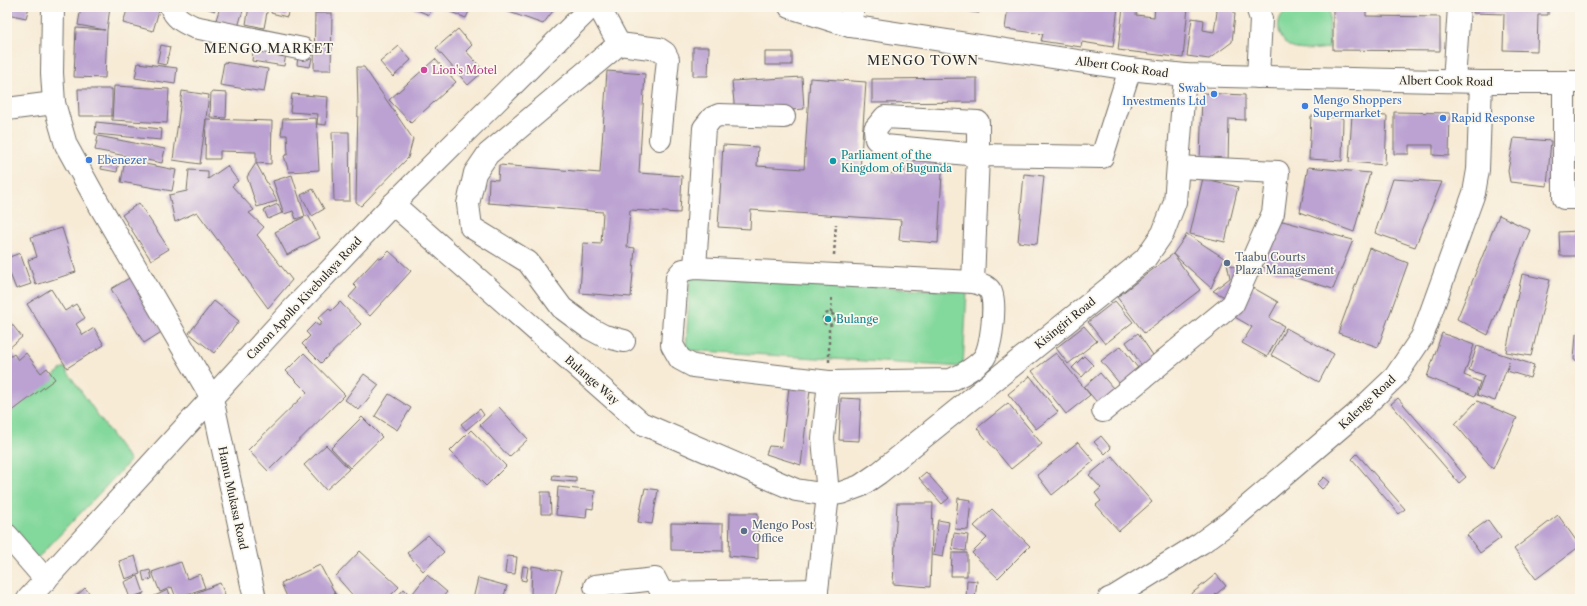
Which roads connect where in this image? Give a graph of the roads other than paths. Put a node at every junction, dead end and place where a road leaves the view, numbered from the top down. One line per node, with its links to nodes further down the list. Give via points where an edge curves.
1 (53, 7): 17 (main road, Hamu Mukasa Road)
2 (171, 7): 10 (main road, via 180,20 194,27)
3 (591, 7): 23 (main road, Canon Apollo Kivebulaya Road)
4 (599, 7): 9 (main road)
5 (790, 7): 8 (main road, Albert Cook Road)
6 (1257, 7): 13 (main road, via 1260,20)
7 (1459, 7): 14 (main road)
8 (851, 17): 11 (main road, Albert Cook Road)
9 (619, 44): 20 (main road, via 659,48 668,59); 26 (main road, via 488,154 475,173 468,204 471,227 528,262 562,308 604,336)
10 (303, 49)
11 (1130, 69): 12 (main road, Albert Cook Road); 25 (main road, via 1102,157 978,155)
12 (1185, 75): 13 (main road, Albert Cook Road); 21 (main road, Kisingiri Road)
13 (1258, 77): 14 (main road, Albert Cook Road)
14 (1454, 81): 15 (main road, Albert Cook Road)
15 (1481, 82): 16 (main road, Albert Cook Road); 35 (main road, Kalenge Road, via 1478,170 1474,193 1422,337 1395,377 1355,415 1227,524)
16 (1572, 82): 22 (main road, via 1564,198)
17 (54, 103): 18 (main road); 28 (main road, Hamu Mukasa Road, via 66,145)
18 (7, 109)
19 (784, 117): 24 (main road, via 719,115 712,118 704,128)
20 (660, 139)
21 (1178, 167): 29 (main road, via 1278,172 1273,213 1232,304); 30 (main road, Kisingiri Road, via 1175,202 1163,233 1145,259 879,473 860,486)
22 (1580, 198)
23 (393, 204): 28 (main road, Canon Apollo Kivebulaya Road); 30 (main road, Bulange Way, via 641,423 796,490)
24 (695, 268): 25 (main road); 27 (main road, via 683,270 678,277 672,345 680,359 693,366)
25 (973, 282): 27 (main road, via 986,286 994,303 989,344 983,359 961,375 951,380)
26 (624, 341)
27 (829, 382): 30 (main road, via 823,438)
28 (212, 398): 32 (main road, Canon Apollo Kivebulaya Road); 37 (main road, Hamu Mukasa Road)
29 (1103, 411)
30 (828, 495): 34 (main road)
31 (7, 535): 32 (main road)
32 (46, 580): 36 (main road, Canon Apollo Kivebulaya Road)
33 (595, 586): 34 (main road, via 655,578 662,594)
34 (817, 594)
35 (1113, 598)
36 (28, 599)
37 (254, 599)

